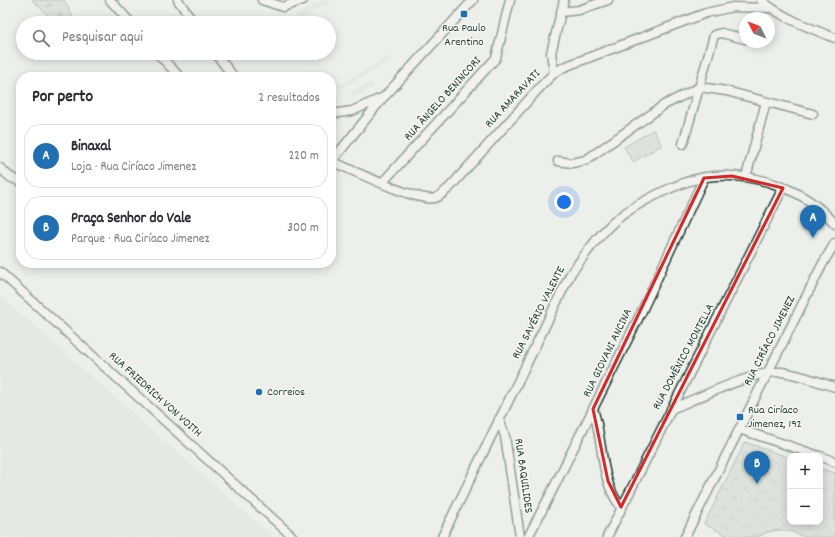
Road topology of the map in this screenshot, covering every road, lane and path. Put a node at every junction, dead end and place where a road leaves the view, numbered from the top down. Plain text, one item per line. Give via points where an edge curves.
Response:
1 (110, 0) edge
2 (178, 0) edge
3 (262, 0) edge
4 (303, 0) edge
5 (473, 0) edge
6 (510, 0) edge
7 (564, 0) edge
8 (608, 0) edge
9 (738, 0) edge
10 (761, 0) edge
11 (733, 7) junction
12 (770, 8) junction
13 (561, 12) junction
14 (125, 16) edge
15 (189, 16) edge
16 (739, 38) edge
17 (835, 38) edge
18 (164, 60) edge
19 (221, 60) edge
20 (175, 72) edge
21 (230, 72) edge
22 (554, 73) junction
23 (700, 87) junction
24 (384, 97) junction
25 (766, 102) junction
26 (336, 113) edge
27 (813, 114) dead end
28 (683, 144) dead end
29 (336, 155) edge
30 (558, 161) dead end
31 (336, 163) edge
32 (0, 168) edge
33 (746, 177) junction
34 (704, 178) junction
35 (16, 180) edge
36 (382, 183) junction
37 (782, 188) junction
38 (835, 224) edge
39 (835, 243) edge
40 (0, 272) edge
41 (769, 373) junction
42 (835, 387) edge
43 (593, 409) junction
44 (671, 409) junction
45 (500, 419) junction
46 (739, 429) junction
47 (810, 453) edge
48 (823, 458) edge
49 (835, 462) edge
50 (621, 507) junction
51 (293, 537) edge
52 (442, 537) edge
53 (520, 537) edge
54 (528, 537) edge
55 (607, 537) edge
56 (686, 537) edge

1 - 14 street
2 - 15 street
3 - 4 street via 284,7
5 - 24 street
6 - 36 street, RUA ÂNGELO BENINCORI via 496,58
7 - 13 street
8 - 13 street via 579,10
9 - 11 street
10 - 12 street
11 - 12 street, RUA AMARAVATI
11 - 22 street, RUA AMARAVATI via 691,18
12 - 17 street
13 - 22 street via 551,53
16 - 23 street via 715,33
18 - 20 street
19 - 21 street
22 - 36 street, RUA AMARAVATI via 440,196 427,199 416,197
23 - 25 street
23 - 28 street
23 - 30 street via 664,105 586,160 572,163
24 - 26 street via 352,111
24 - 29 street
25 - 27 street
25 - 33 street
31 - 36 street, RUA AMARAVATI
32 - 35 street
33 - 34 street, RUA SAVÉRIO VALENTE
33 - 37 street, RUA SAVÉRIO VALENTE
34 - 43 street, RUA GIOVANI ANCINA
34 - 45 street, RUA SAVÉRIO VALENTE via 678,186 644,202 615,220 596,240 571,273
37 - 38 street, RUA SAVÉRIO VALENTE via 816,205
37 - 44 street, RUA DOMÊNICO MONTELLA
39 - 41 street, RUA CIRÍACO JIMENEZ
40 - 51 street, RUA FRIEDRICH VON VOITH
41 - 42 street via 781,372
41 - 44 street via 749,378
41 - 46 street, RUA CIRÍACO JIMENEZ
43 - 50 street via 608,481 613,496
43 - 54 street, RUA GIOVANI ANCINA
44 - 50 street, RUA DOMÊNICO MONTELLA
45 - 52 street, RUA SAVÉRIO VALENTE
45 - 53 street, RUA BAQUILIDES via 505,436
46 - 47 street
46 - 56 street, RUA CIRÍACO JIMENEZ
48 - 49 street
50 - 55 street, RUA DOMÊNICO MONTELLA

